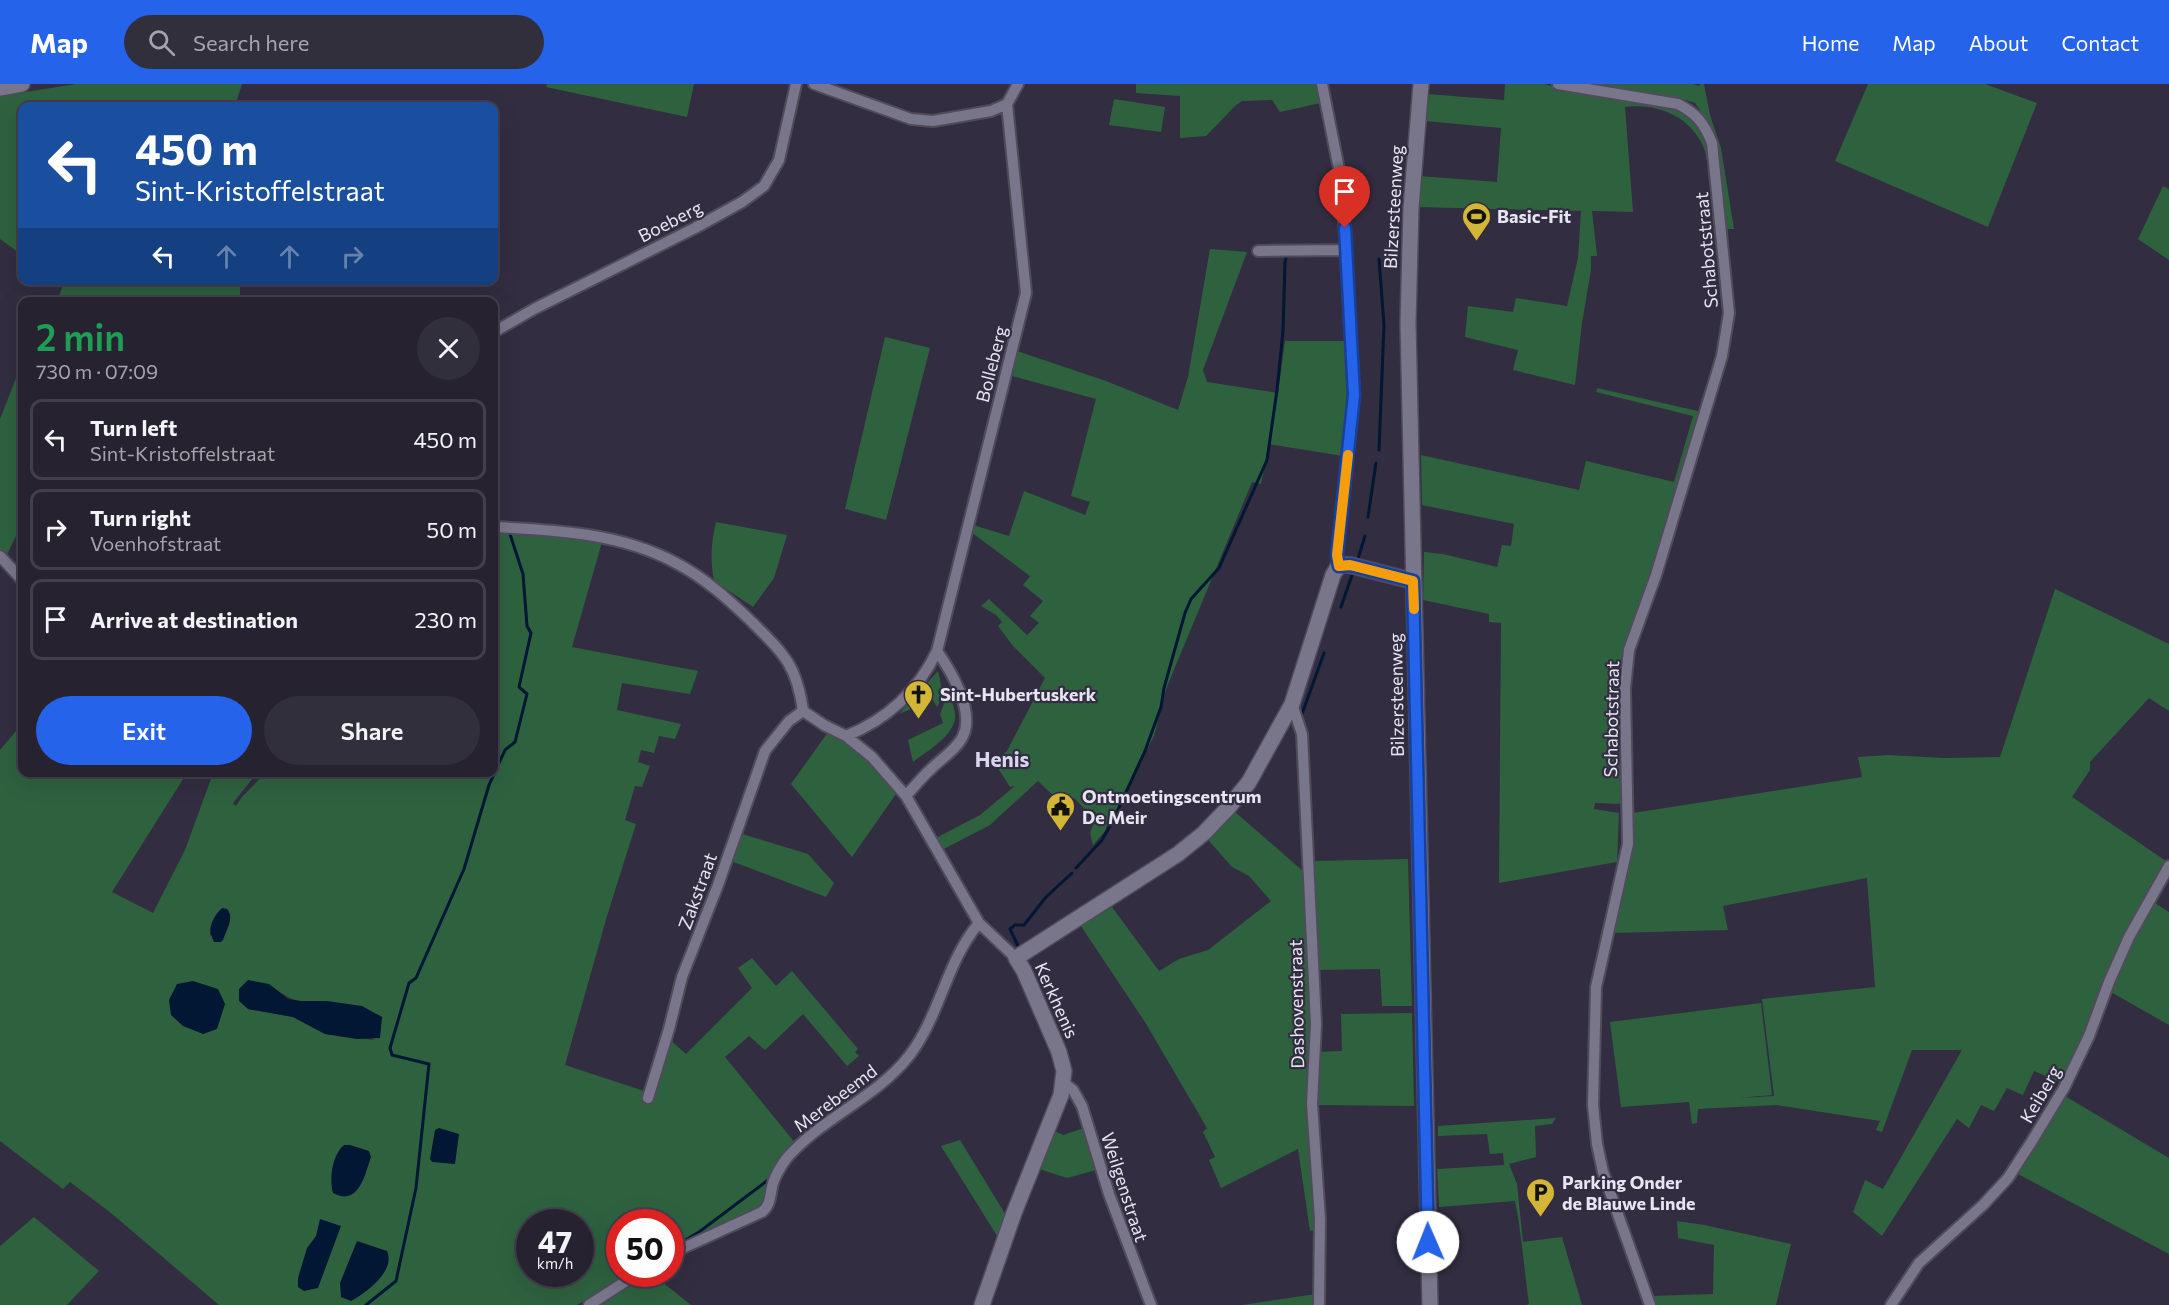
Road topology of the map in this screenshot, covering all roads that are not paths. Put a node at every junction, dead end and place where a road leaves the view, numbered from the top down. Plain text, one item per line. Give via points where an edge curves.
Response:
1 (22, 84) edge
2 (796, 84) edge
3 (814, 84) edge
4 (1018, 84) edge
5 (1322, 84) edge
6 (1421, 84) edge
7 (1558, 84) edge
8 (0, 88) edge
9 (1007, 104) junction
10 (1258, 250) dead end
11 (1347, 250) junction
12 (498, 330) edge
13 (498, 527) edge
14 (0, 556) edge
15 (1339, 566) junction
16 (18, 576) edge
17 (1413, 581) junction
18 (938, 651) junction
19 (1292, 704) junction
20 (803, 711) junction
21 (846, 736) junction
22 (906, 796) junction
23 (2169, 866) edge
24 (979, 923) junction
25 (1016, 958) junction
26 (1064, 1083) junction
27 (648, 1098) dead end
28 (684, 1248) edge
29 (617, 1287) edge
30 (589, 1305) edge
31 (982, 1305) edge
32 (1151, 1305) edge
33 (1319, 1305) edge
34 (1430, 1305) edge
35 (1650, 1305) edge
36 (1891, 1305) edge

1 - 8 main road
2 - 12 street, Boeberg via 779,160 764,186 705,222
3 - 9 street via 911,119 933,121 991,111
4 - 9 street
5 - 11 street via 1342,184
6 - 17 main road, Bilzersteenweg via 1411,208 1408,323
7 - 35 street, Schabotstraat via 1678,104 1704,124 1712,143 1729,313 1722,356 1656,575 1629,650 1625,688 1628,844 1596,987 1593,1105 1597,1144 1603,1172
9 - 18 street, Bolleberg via 1026,293
10 - 11 street
11 - 15 street via 1354,395
13 - 20 street via 605,538 676,562 727,599 789,661
14 - 16 street
15 - 17 main road via 1350,565
15 - 19 main road
17 - 34 main road, Bilzersteenweg
18 - 21 street, Bolleberg via 898,706
18 - 22 street via 962,697 966,728 959,743
19 - 25 main road via 1249,782 1204,833 1147,876
19 - 33 street, Dashovenstraat via 1302,734 1313,957 1316,1024 1312,1104 1320,1219
20 - 21 street, Kerkhenis
20 - 27 street, Zakstraat via 789,721 765,751 682,977
21 - 22 street, Kerkhenis via 872,757
22 - 24 street, Kerkhenis
23 - 36 street, Keiberg via 2129,938 2064,1088 2032,1141 2008,1178 1983,1205 1919,1263
24 - 25 street, Kerkhenis
24 - 28 street, Merebeemd via 952,965 922,1037 897,1070 804,1140 777,1174 768,1207
25 - 26 main road, Kerkhenis via 1059,1052
26 - 31 main road, Kerkhenis
26 - 32 street, Weilgenstraat via 1082,1106 1109,1194
29 - 30 street

